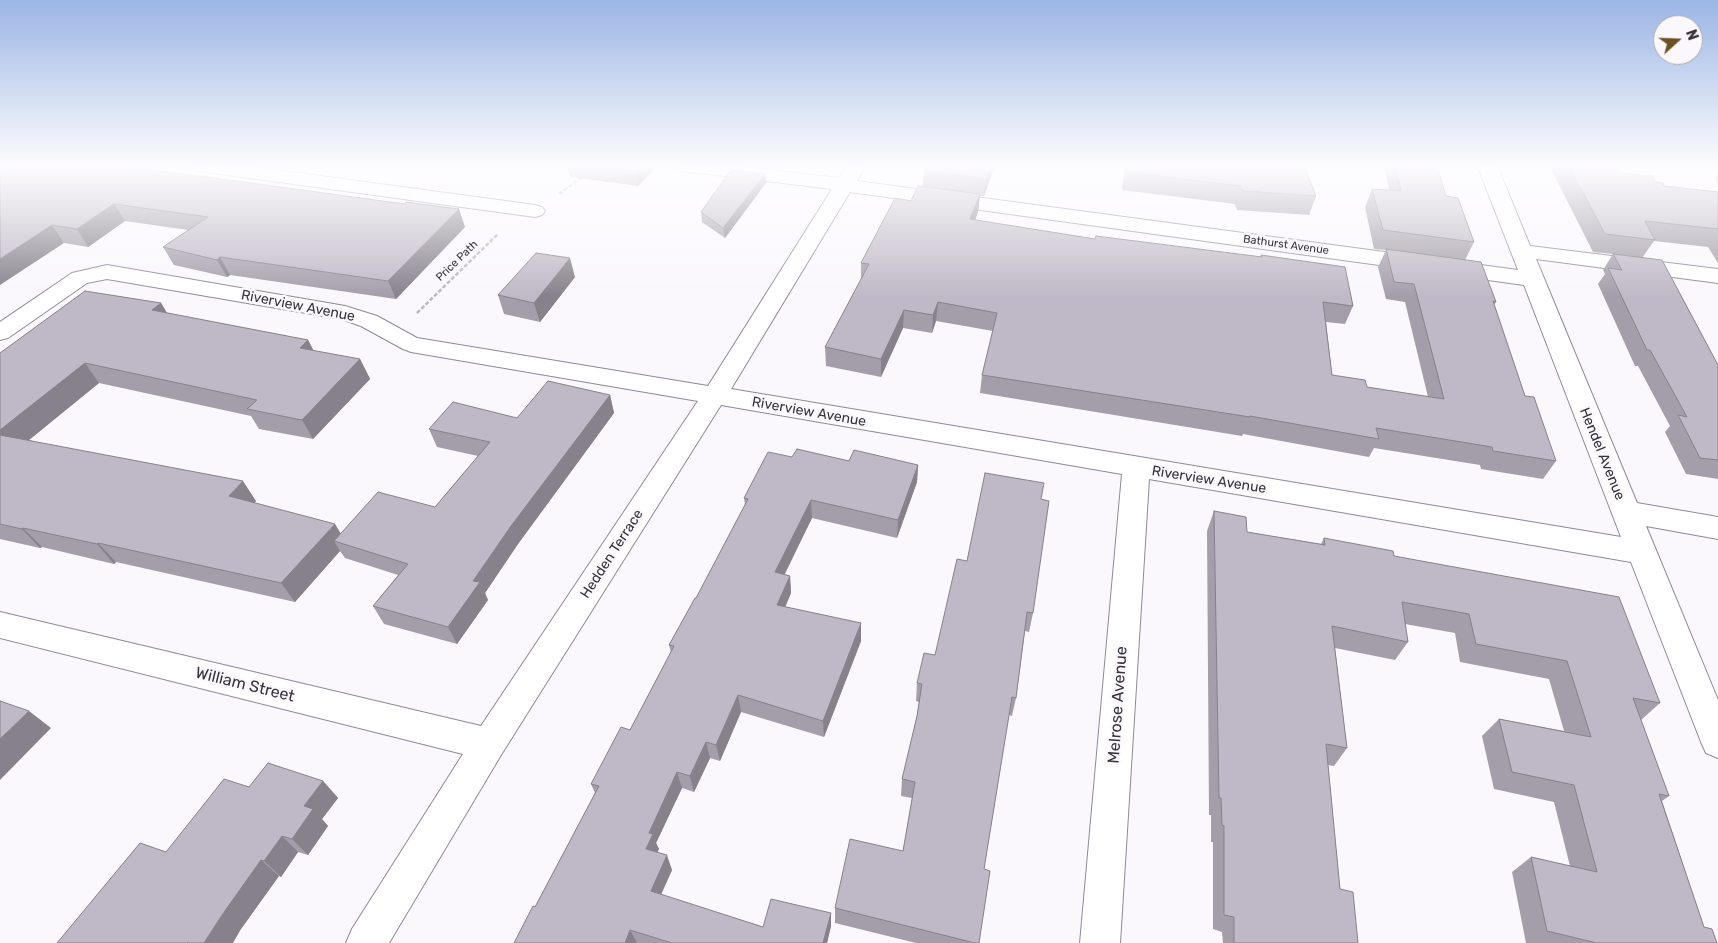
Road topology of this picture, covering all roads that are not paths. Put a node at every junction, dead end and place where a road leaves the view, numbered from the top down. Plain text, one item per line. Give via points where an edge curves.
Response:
1 (520, 209) edge
2 (830, 209) edge
3 (1074, 209) edge
4 (1505, 209) edge
5 (535, 211) road end
6 (1522, 251) junction
7 (1718, 276) edge
8 (1532, 279) junction
9 (0, 334) edge
10 (714, 396) junction
11 (1136, 468) junction
12 (1626, 512) junction
13 (1718, 528) edge
14 (1641, 552) junction
15 (0, 625) edge
16 (1718, 742) edge
17 (489, 744) junction
18 (366, 943) edge
19 (1100, 943) edge

1 - 5 street
2 - 10 street, Hedden Terrace
3 - 8 street, Bathurst Avenue
4 - 6 street, Hendel Avenue
6 - 7 street
6 - 8 street, Hendel Avenue
8 - 12 street, Hendel Avenue
9 - 10 street, Riverview Avenue via 80,278 107,272 345,313 369,321 411,344
10 - 11 street, Riverview Avenue
10 - 17 street, Hedden Terrace
11 - 14 street, Riverview Avenue
11 - 19 street, Melrose Avenue
12 - 13 street
12 - 14 street, Hendel Avenue
14 - 16 street, Hendel Avenue
15 - 17 street, William Street
17 - 18 street, Hedden Terrace

